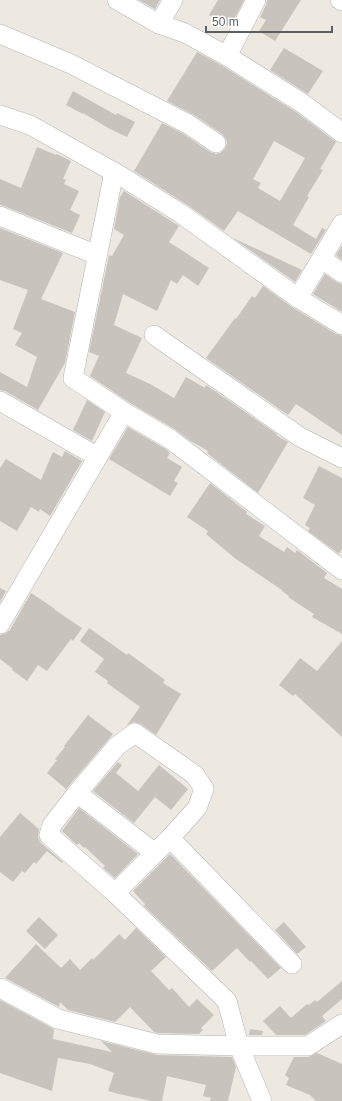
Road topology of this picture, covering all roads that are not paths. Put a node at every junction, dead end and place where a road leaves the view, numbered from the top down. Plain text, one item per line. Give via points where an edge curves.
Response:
1 (117, 0) edge
2 (173, 0) edge
3 (256, 0) edge
4 (159, 24) junction
5 (0, 34) edge
6 (227, 56) junction
7 (0, 115) edge
8 (342, 133) edge
9 (216, 143) dead end
10 (114, 172) junction
11 (0, 216) edge
12 (342, 224) edge
13 (97, 255) junction
14 (322, 259) junction
15 (342, 273) edge
16 (298, 298) junction
17 (342, 325) edge
18 (154, 335) dead end
19 (0, 401) edge
20 (124, 412) junction
21 (98, 457) junction
22 (342, 458) edge
23 (342, 570) edge
24 (0, 624) edge
25 (77, 793) junction
26 (170, 838) junction
27 (155, 853) junction
28 (115, 893) junction
29 (292, 964) dead end
30 (0, 988) edge
31 (342, 1024) edge
32 (239, 1046) junction
33 (262, 1101) edge

1 - 4 street
2 - 4 street
3 - 6 street
4 - 6 street via 185,33
5 - 9 street via 71,64 188,124
6 - 8 street via 302,103
7 - 10 street via 30,125
10 - 13 street
10 - 16 street via 180,213
11 - 13 street
12 - 14 street
13 - 20 street via 73,378
14 - 15 street
14 - 16 street
16 - 17 street
18 - 22 street via 300,437
19 - 21 street
20 - 21 street
20 - 23 street via 170,439
21 - 24 street
25 - 26 street via 117,746 135,733 195,775 204,789 198,808
25 - 27 street
25 - 28 street via 52,825 48,835
26 - 27 street
26 - 29 street
27 - 28 street
28 - 32 street via 227,1001
30 - 32 street via 58,1019 157,1044
31 - 32 street via 308,1046
32 - 33 street

